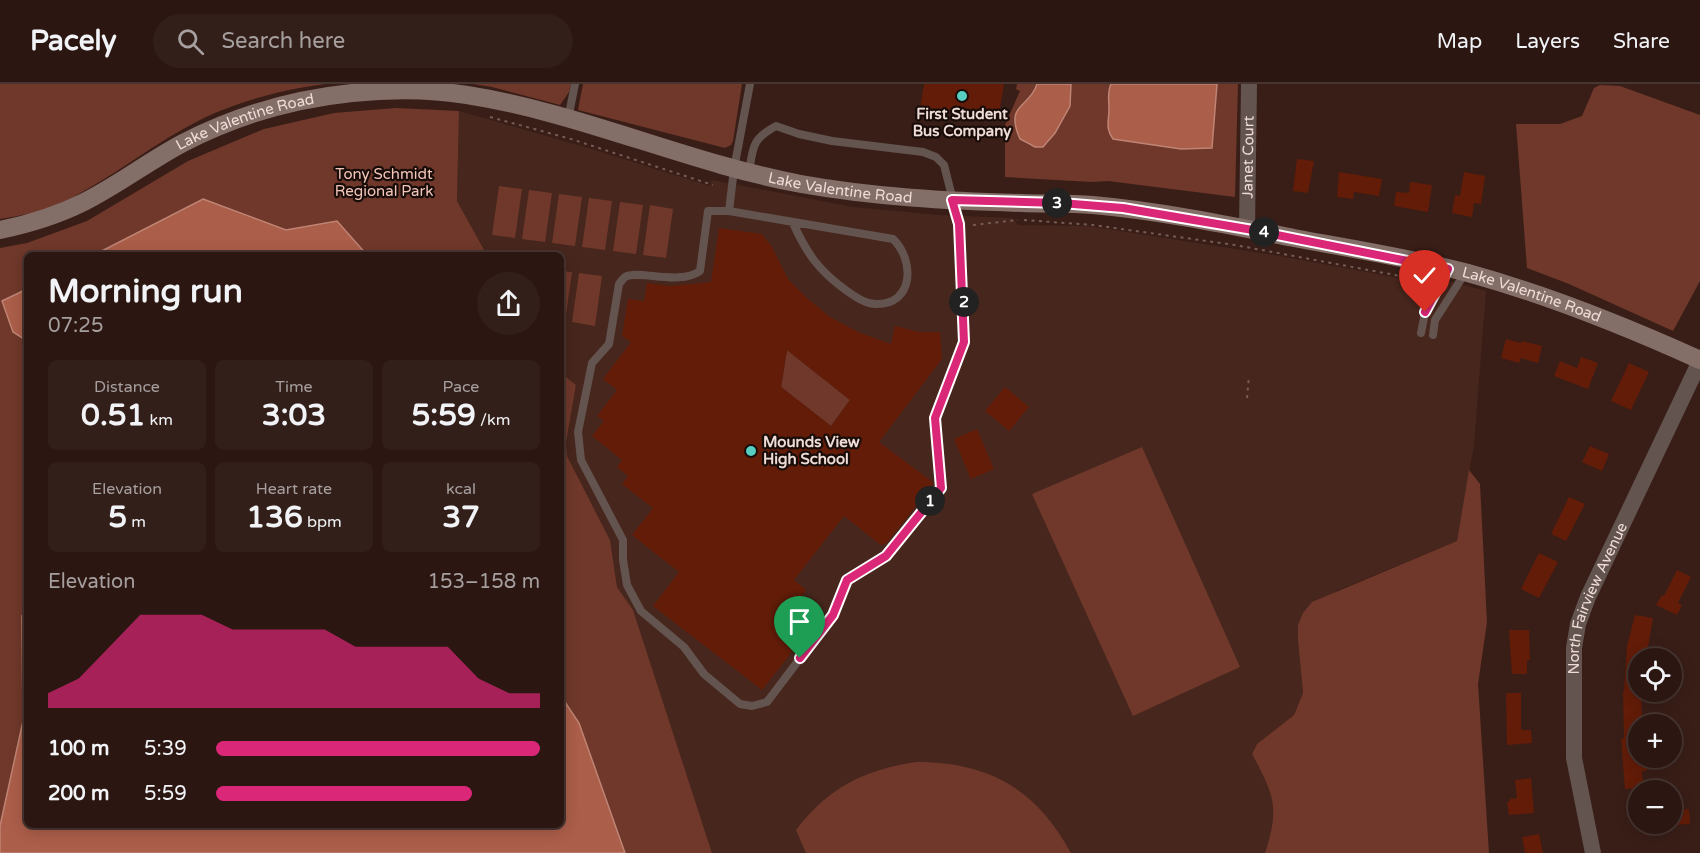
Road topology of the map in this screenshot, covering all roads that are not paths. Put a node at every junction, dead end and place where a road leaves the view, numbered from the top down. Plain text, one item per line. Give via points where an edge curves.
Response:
1 (575, 84) edge
2 (750, 84) edge
3 (1249, 84) edge
4 (568, 119) junction
5 (741, 171) junction
6 (952, 200) junction
7 (729, 211) junction
8 (793, 223) junction
9 (1247, 229) junction
10 (0, 230) edge
11 (1452, 274) junction
12 (1421, 333) dead end
13 (1433, 335) dead end
14 (1700, 361) edge
15 (1593, 853) edge

1 - 4 lane
2 - 5 lane
3 - 9 street, Janet Court
4 - 5 street, Lake Valentine Road
4 - 10 street, Lake Valentine Road via 489,99 436,92 355,93 307,100 225,123 170,150 85,202
5 - 6 street, Lake Valentine Road via 845,192
5 - 6 lane via 761,134 776,126 866,147 930,154 944,165
5 - 7 lane
6 - 7 lane via 959,224 964,342 935,418 941,488 886,556 847,580 833,615 767,702 753,706 740,705 704,674 684,647 641,611 627,585 623,540 581,460 578,432 592,363 609,344 619,284 633,274 661,278 700,271 708,211
6 - 9 street, Lake Valentine Road via 1094,205
7 - 8 lane
8 - 8 lane via 814,262 859,299 882,304 905,288 909,268 901,246 893,239
9 - 11 street, Lake Valentine Road
11 - 12 lane via 1425,312
11 - 13 lane
11 - 14 street, Lake Valentine Road via 1547,298
14 - 15 street, North Fairview Avenue via 1578,624 1574,648 1574,758

